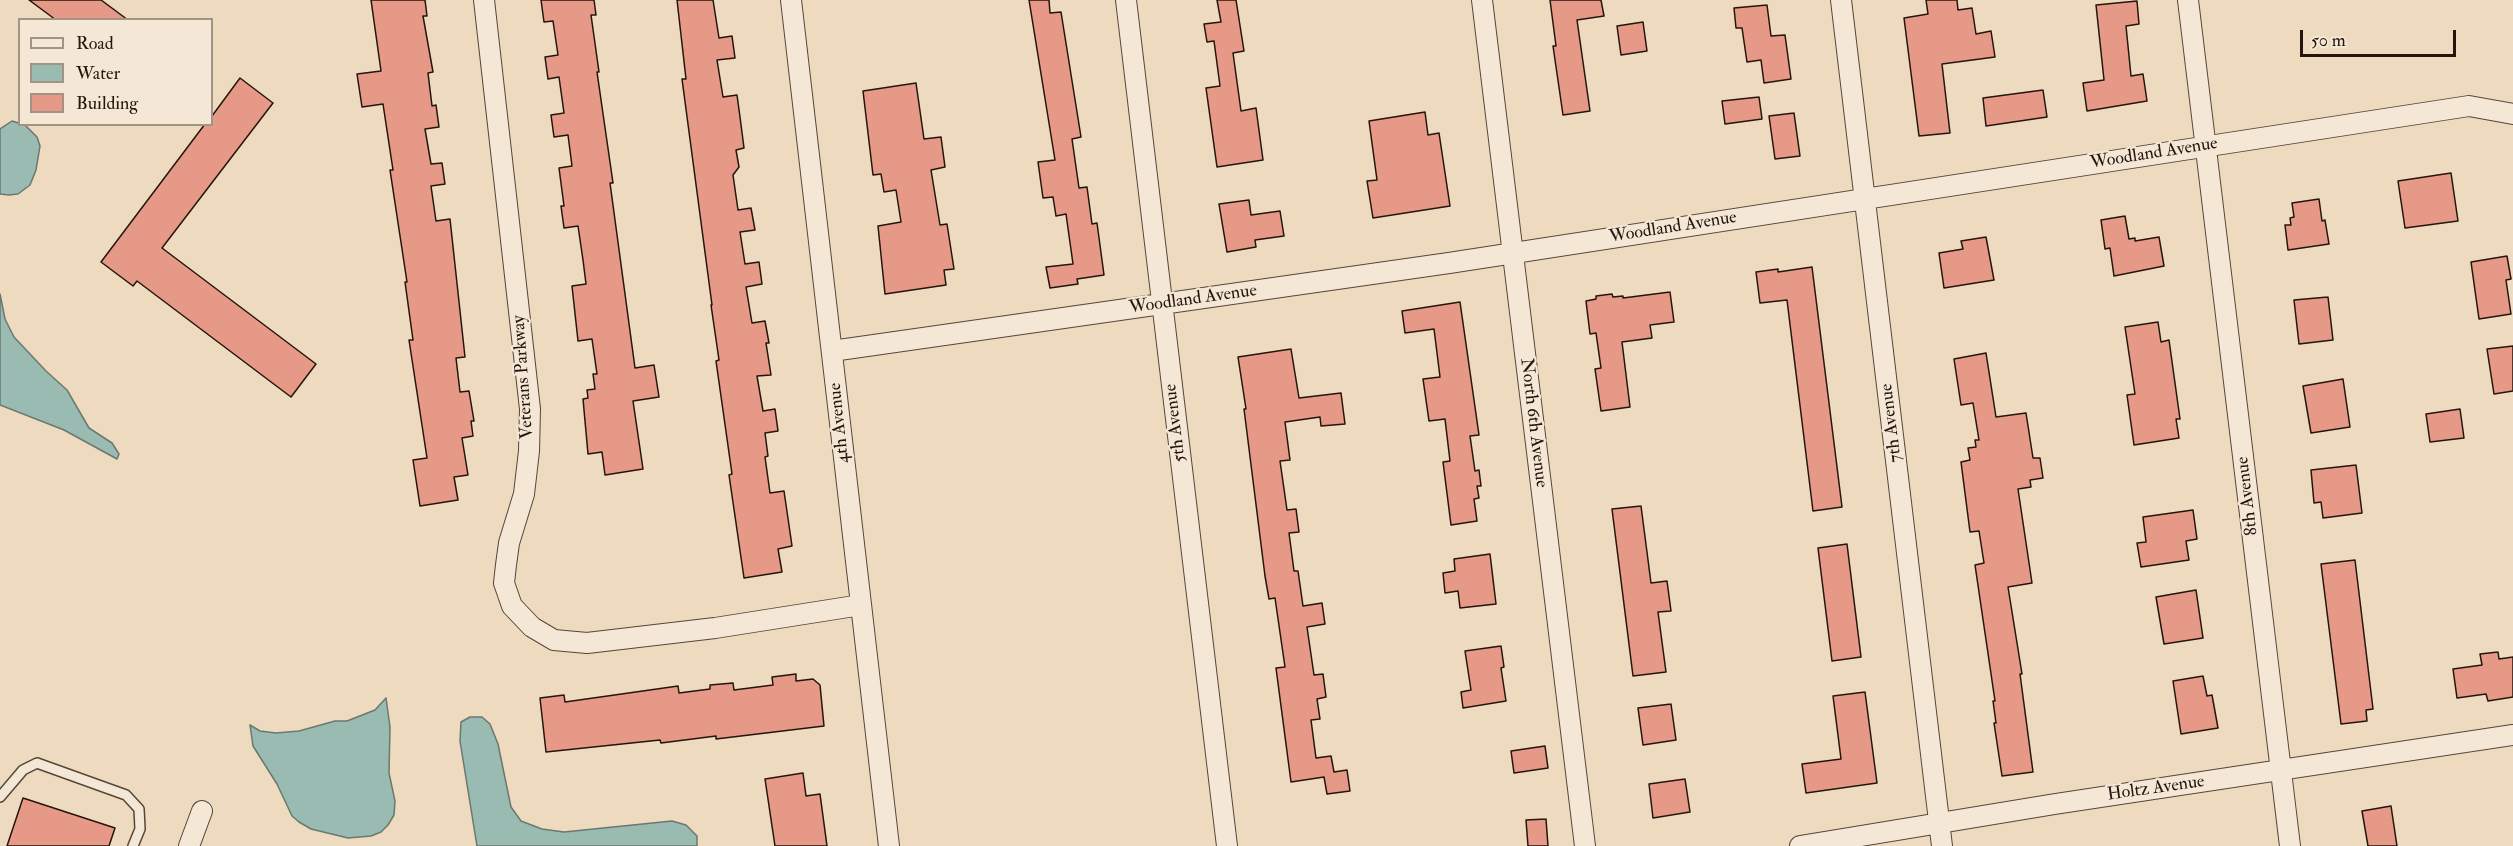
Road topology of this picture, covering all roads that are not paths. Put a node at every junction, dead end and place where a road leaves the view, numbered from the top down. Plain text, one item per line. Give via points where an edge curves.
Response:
1 (484, 0) edge
2 (790, 0) edge
3 (1126, 0) edge
4 (1482, 0) edge
5 (1841, 0) edge
6 (2188, 0) edge
7 (2513, 114) edge
8 (2206, 146) junction
9 (1865, 198) junction
10 (1513, 253) junction
11 (1164, 304) junction
12 (832, 351) junction
13 (861, 605) junction
14 (2513, 735) edge
15 (2280, 770) junction
16 (0, 797) edge
17 (202, 811) dead end
18 (1939, 824) junction
19 (133, 846) edge
20 (189, 846) edge
21 (889, 846) edge
22 (1227, 846) edge
23 (1585, 846) edge
24 (1800, 846) edge
25 (1941, 846) edge
26 (2290, 846) edge

1 - 13 street, Veterans Parkway via 530,409 524,494 509,543 504,583 512,606 532,627 554,640 587,643
2 - 12 street, 4th Avenue
3 - 11 street, 5th Avenue
4 - 10 street, North 6th Avenue
5 - 9 street, 7th Avenue
6 - 8 street, 8th Avenue
7 - 8 street, Woodland Avenue via 2469,106
8 - 9 street, Woodland Avenue
8 - 15 street, 8th Avenue
9 - 10 street, Woodland Avenue
9 - 18 street, 7th Avenue
10 - 11 street, Woodland Avenue
10 - 23 street, North 6th Avenue
11 - 12 street, Woodland Avenue
11 - 22 street, 5th Avenue
12 - 13 street, 4th Avenue
13 - 21 street, 4th Avenue
14 - 15 street, Holtz Avenue
15 - 18 street, Holtz Avenue
15 - 26 street, 8th Avenue
16 - 19 lane via 23,770 37,763 126,795 139,808 140,829
17 - 20 street
18 - 24 street, Holtz Avenue
18 - 25 street, 7th Avenue

